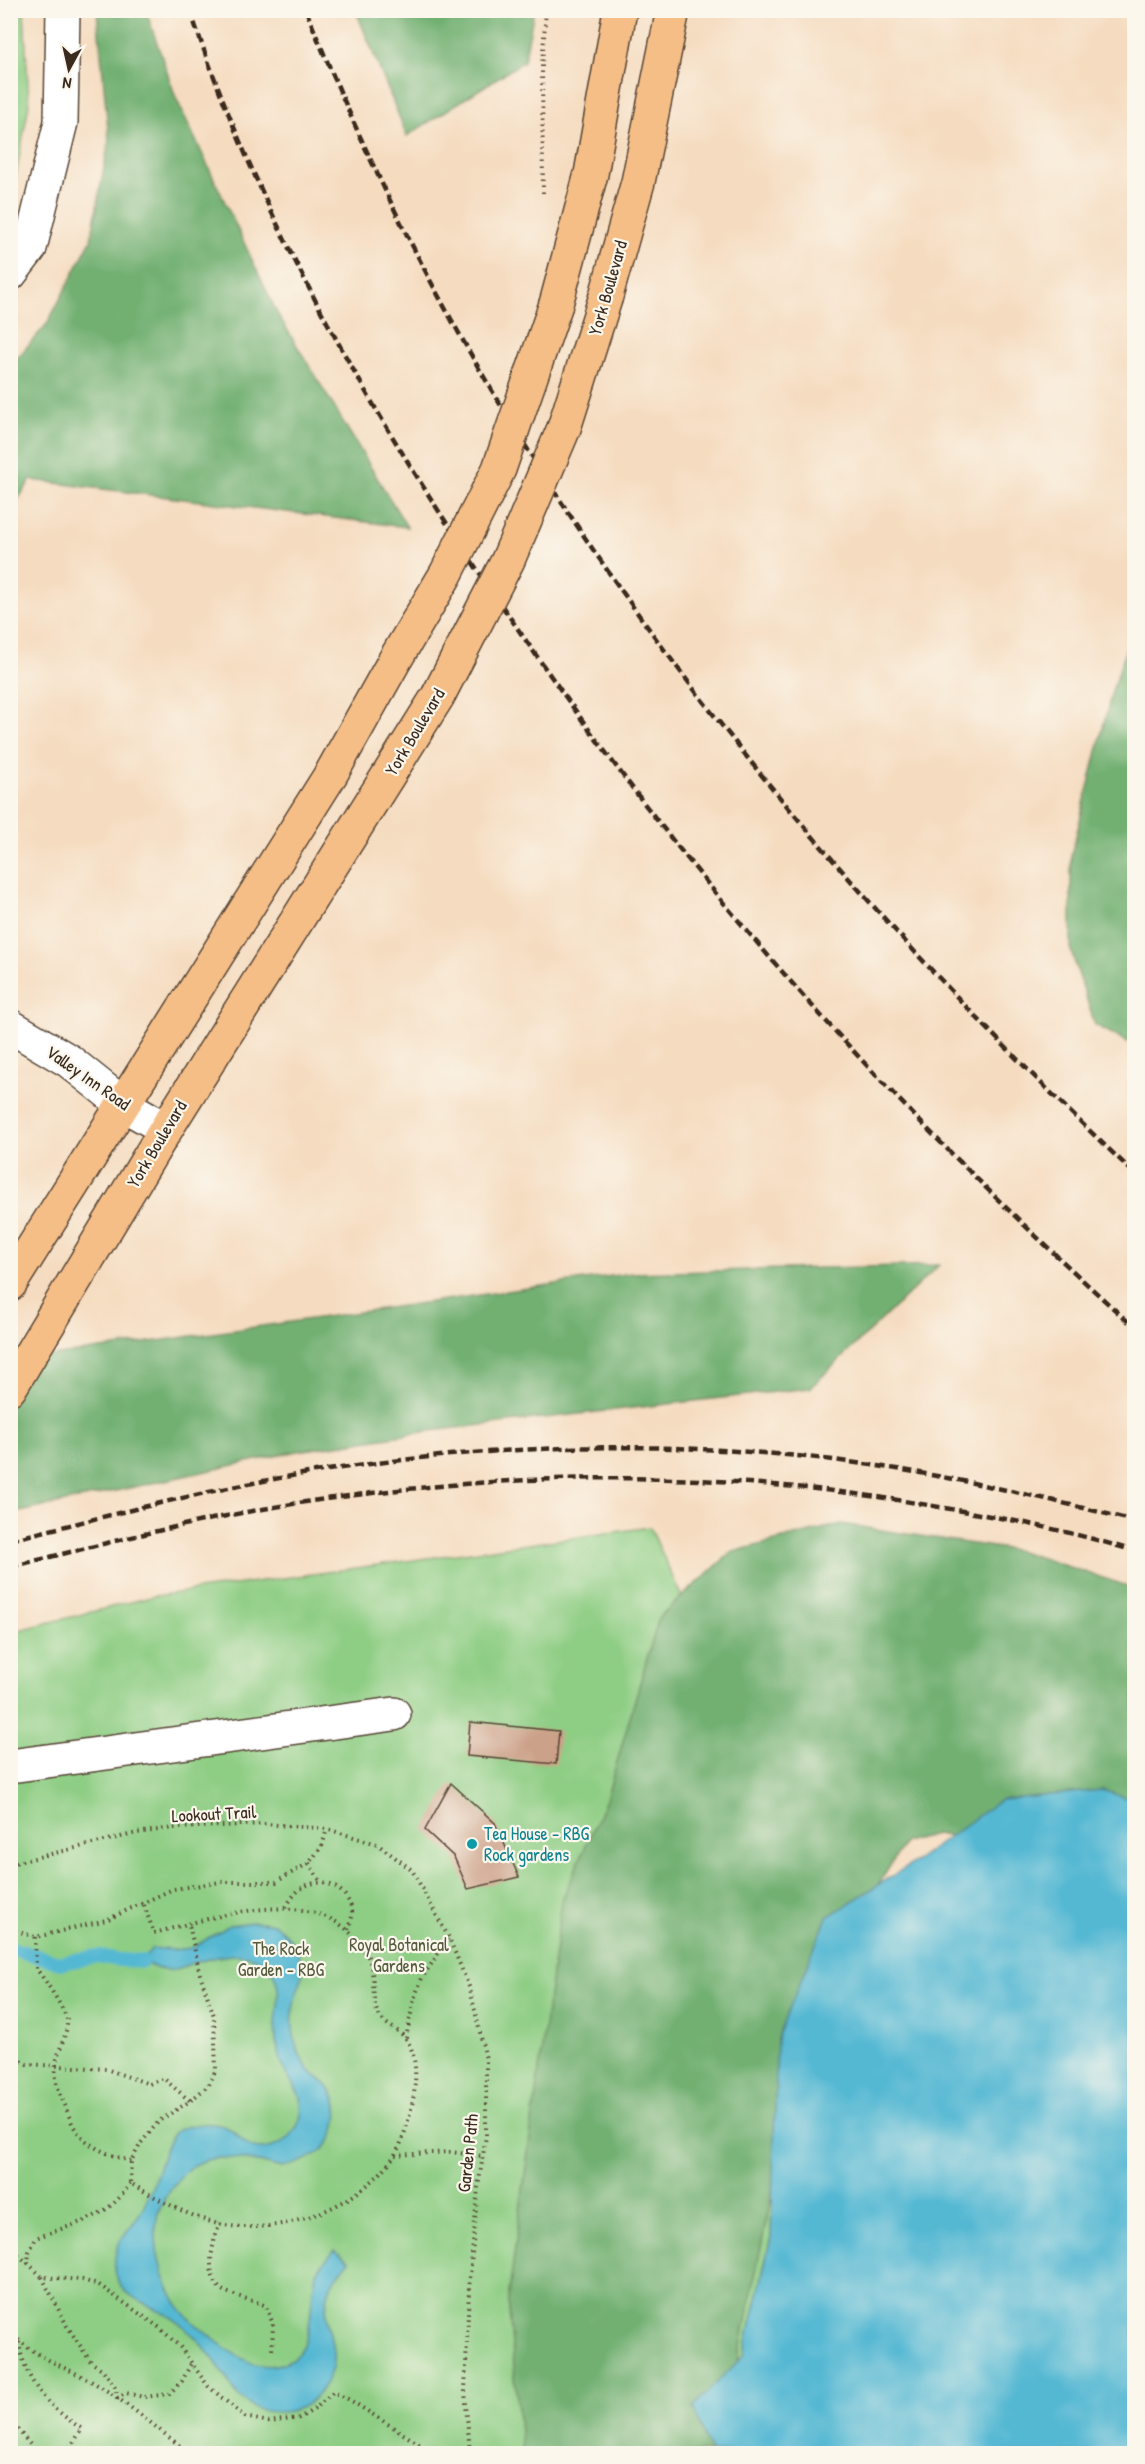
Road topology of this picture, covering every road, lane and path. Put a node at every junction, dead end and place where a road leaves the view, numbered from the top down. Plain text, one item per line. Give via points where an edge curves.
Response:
1 (63, 10) edge
2 (546, 10) edge
3 (620, 10) edge
4 (673, 10) edge
5 (543, 200) dead end
6 (10, 274) edge
7 (24, 1035) edge
8 (124, 1105) junction
9 (166, 1129) junction
10 (10, 1284) edge
11 (10, 1388) edge
12 (394, 1714) dead end
13 (10, 1767) edge
14 (327, 1828) junction
15 (309, 1863) junction
16 (10, 1864) edge
17 (412, 1870) joint
18 (321, 1881) junction
19 (144, 1905) junction
20 (286, 1908) junction
21 (189, 1924) junction
22 (10, 1929) edge
23 (349, 1930) junction
24 (35, 1937) junction
25 (449, 1938) junction
26 (406, 2038) junction
27 (10, 2056) edge
28 (56, 2065) junction
29 (190, 2101) junction
30 (395, 2155) junction
31 (483, 2156) junction
32 (131, 2161) junction
33 (130, 2183) junction
34 (220, 2223) junction
35 (10, 2246) edge
36 (28, 2263) junction
37 (42, 2277) junction
38 (10, 2331) edge
39 (19, 2342) junction
40 (272, 2353) dead end
41 (192, 2362) junction
42 (117, 2399) junction
43 (10, 2420) edge
44 (427, 2449) junction
45 (469, 2453) edge
46 (38, 2454) edge
47 (66, 2454) edge
48 (191, 2454) edge
49 (395, 2454) edge

1 - 6 street via 61,122 30,248
2 - 5 path via 542,65
3 - 8 main road, bridge via 591,174 556,304 499,469 446,574 331,774
4 - 9 main road, York Boulevard, bridge via 638,182 606,296 564,428 508,560 438,696
7 - 8 street, Valley Inn Road via 69,1061
8 - 9 street, Valley Inn Road
8 - 10 main road
9 - 11 main road, York Boulevard
12 - 13 street
14 - 15 path via 322,1846
14 - 16 path, Lookout Trail via 266,1824 173,1828
14 - 17 path, Lookout Trail via 377,1844
15 - 18 path
15 - 19 path via 276,1882 221,1882 183,1888
17 - 25 path, Garden Path
18 - 20 path via 296,1892
18 - 23 path via 344,1891 352,1912
19 - 21 path via 154,1933
19 - 24 path via 106,1920
20 - 21 path via 259,1908
20 - 23 path via 326,1916
21 - 29 path via 214,2016 216,2069 209,2085
22 - 24 path
23 - 26 path via 369,1959 377,2014
24 - 28 path via 36,1969 47,1981 67,2019
25 - 26 path via 422,1978
25 - 31 path, Garden Path via 470,1989 486,2059
26 - 30 path via 416,2066 414,2096
27 - 28 path via 27,2064
28 - 29 path via 106,2069 149,2084 163,2078
28 - 32 path via 56,2086 76,2130 111,2157
29 - 32 path via 159,2121
30 - 31 path via 450,2152
30 - 34 path via 377,2176 348,2199 315,2217 275,2225
31 - 45 path, Garden Path via 469,2288 465,2391
32 - 33 path
33 - 34 path via 208,2221
33 - 36 path via 123,2196 103,2212 78,2225 36,2238
34 - 40 path via 212,2244 216,2284 224,2291 266,2306 273,2324
35 - 36 path
36 - 37 path
37 - 41 path via 99,2285 160,2328
37 - 42 path via 67,2326 116,2388
38 - 39 path
39 - 42 path
39 - 47 path via 22,2362 36,2388 58,2412 82,2429
41 - 42 path via 169,2394 144,2397 126,2393
41 - 44 path via 208,2386 245,2417 269,2422 299,2418 333,2392
42 - 48 path
43 - 46 path
44 - 45 path
44 - 49 path

